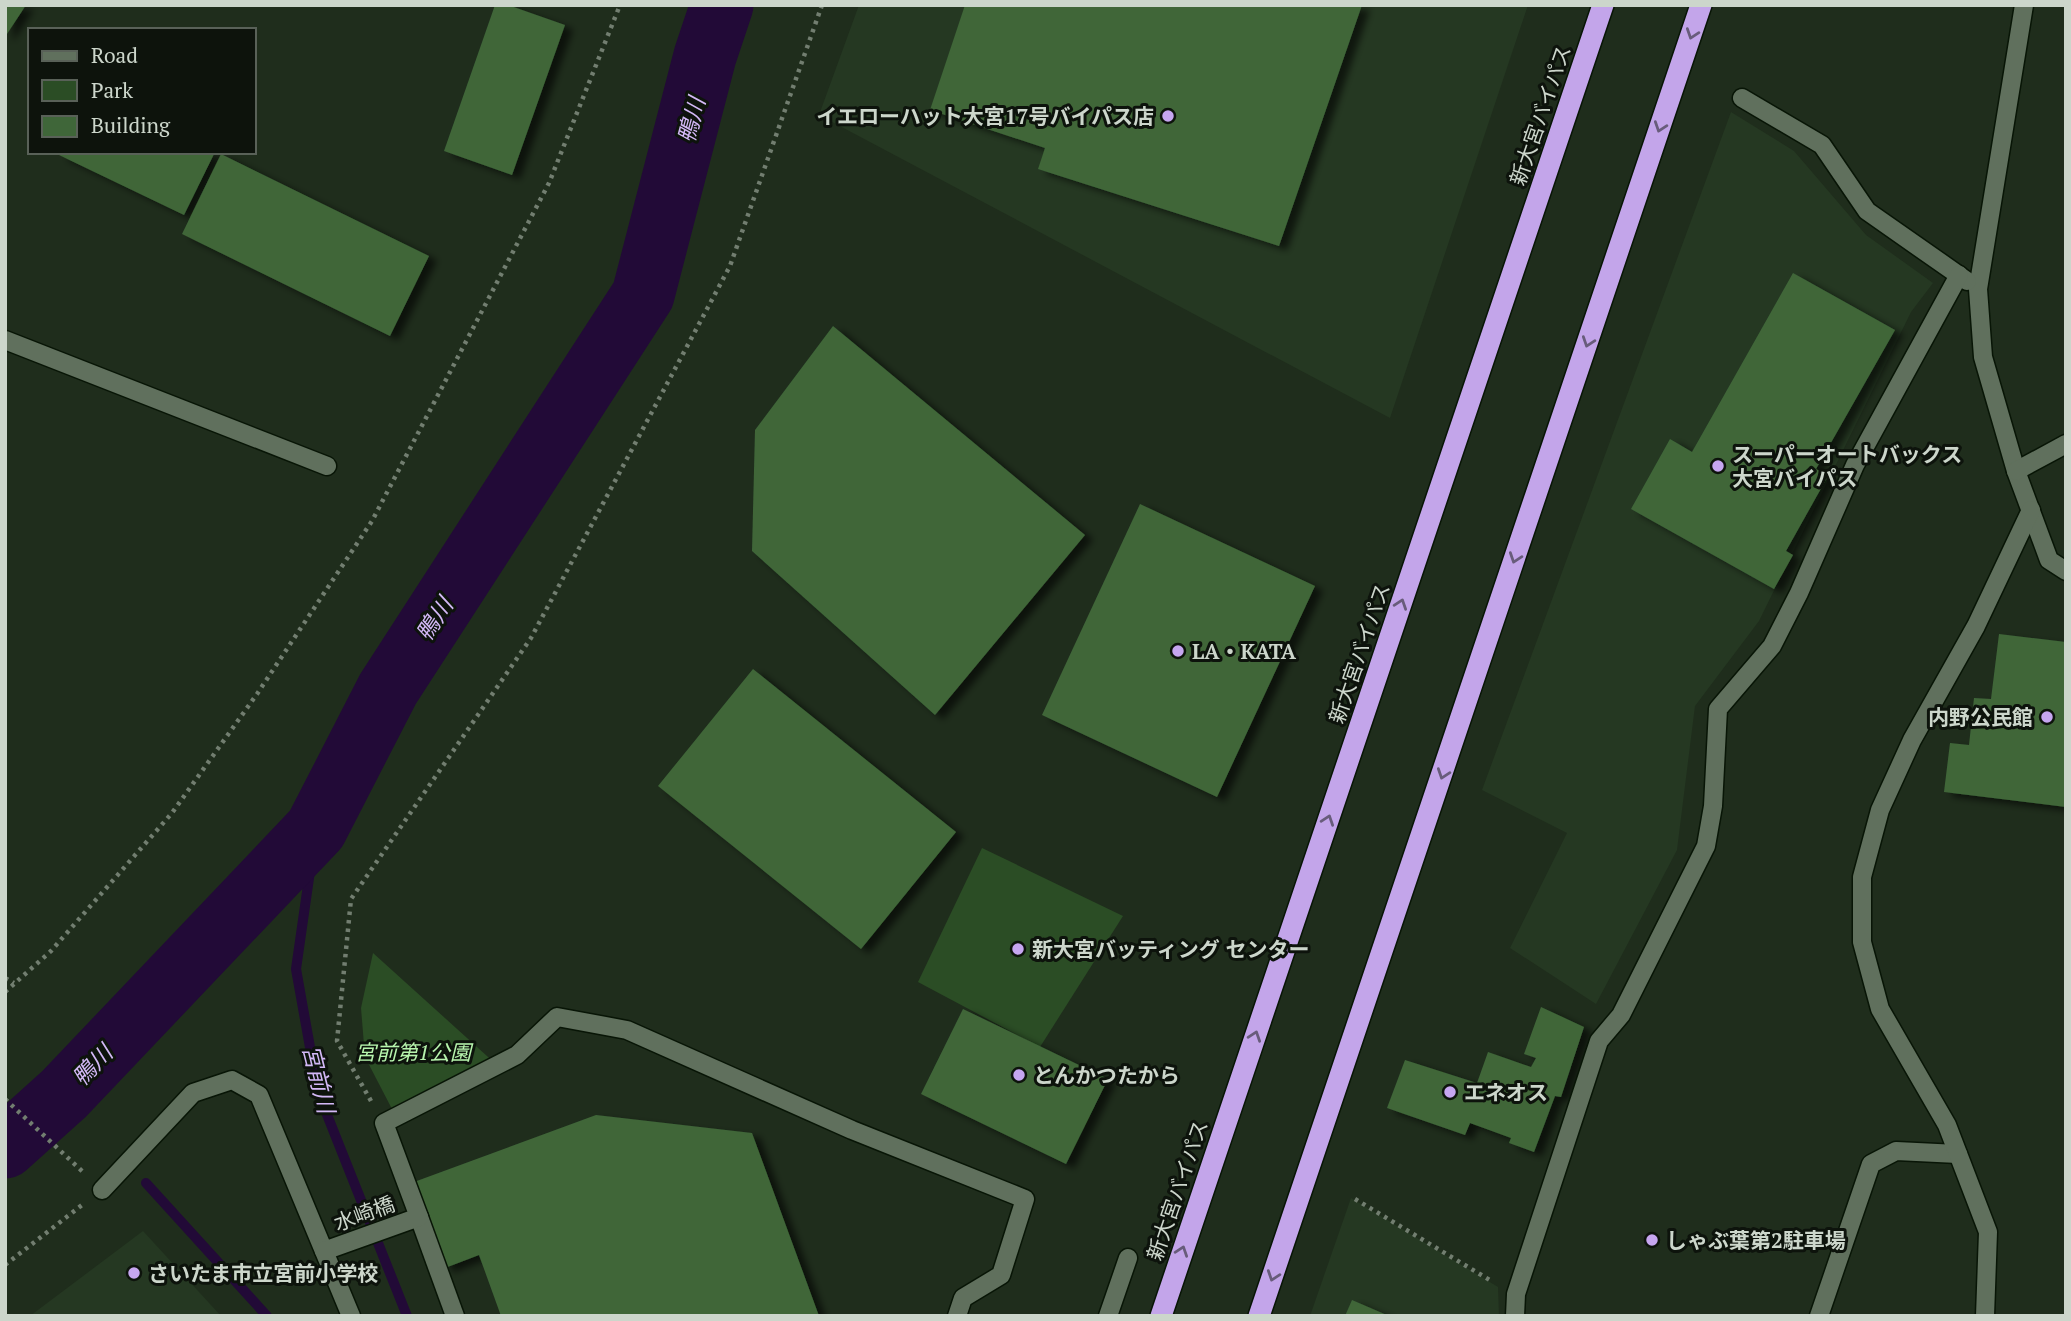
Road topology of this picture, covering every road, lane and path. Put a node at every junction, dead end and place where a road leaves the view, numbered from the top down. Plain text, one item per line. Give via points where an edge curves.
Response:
1 (620, 5) edge
2 (822, 5) edge
3 (1603, 5) edge
4 (1701, 5) edge
5 (2024, 5) edge
6 (1742, 98) dead end
7 (1959, 275) junction
8 (1978, 289) junction
9 (5, 340) edge
10 (2066, 444) edge
11 (327, 466) dead end
12 (2016, 471) junction
13 (2031, 510) junction
14 (2066, 571) edge
15 (5, 978) edge
16 (14, 983) junction
17 (5, 992) edge
18 (5, 1099) edge
19 (384, 1123) junction
20 (1958, 1154) junction
21 (102, 1190) junction
22 (1355, 1199) dead end
23 (419, 1217) junction
24 (324, 1251) junction
25 (1128, 1258) dead end
26 (5, 1265) edge
27 (1516, 1294) junction
28 (351, 1316) edge
29 (455, 1316) edge
30 (957, 1316) edge
31 (1108, 1316) edge
32 (1161, 1316) edge
33 (1259, 1316) edge
34 (1516, 1316) edge
35 (1819, 1316) edge
36 (1985, 1316) edge

1 - 16 path via 549,183 372,521 172,813 51,951
2 - 19 path via 723,278 531,638 351,899 337,1041
32 -> 3 highway, 新大宮バイパス
4 -> 33 highway
5 - 8 street
6 - 7 street via 1822,145 1867,211
7 - 8 street
7 - 27 street via 1855,465 1772,646 1718,709 1706,846 1621,1015 1599,1041
8 - 12 street via 1983,357
9 - 11 street
10 - 12 street
12 - 13 street
13 - 14 street via 2049,559
13 - 20 street via 1976,626 1912,740 1880,810 1862,877 1862,943 1880,1009 1947,1125
15 - 16 path
16 - 17 path
18 - 21 path
19 - 23 street
19 - 30 street via 517,1055 557,1017 627,1030 852,1130 1025,1199 1001,1275 963,1298
20 - 35 street via 1896,1151 1871,1164
20 - 36 street via 1989,1232
21 - 24 street via 193,1093 232,1080 259,1096
21 - 26 path
22 - 27 path
23 - 24 street, 水崎橋
23 - 29 street
24 - 28 street
25 - 31 street
27 - 34 street

